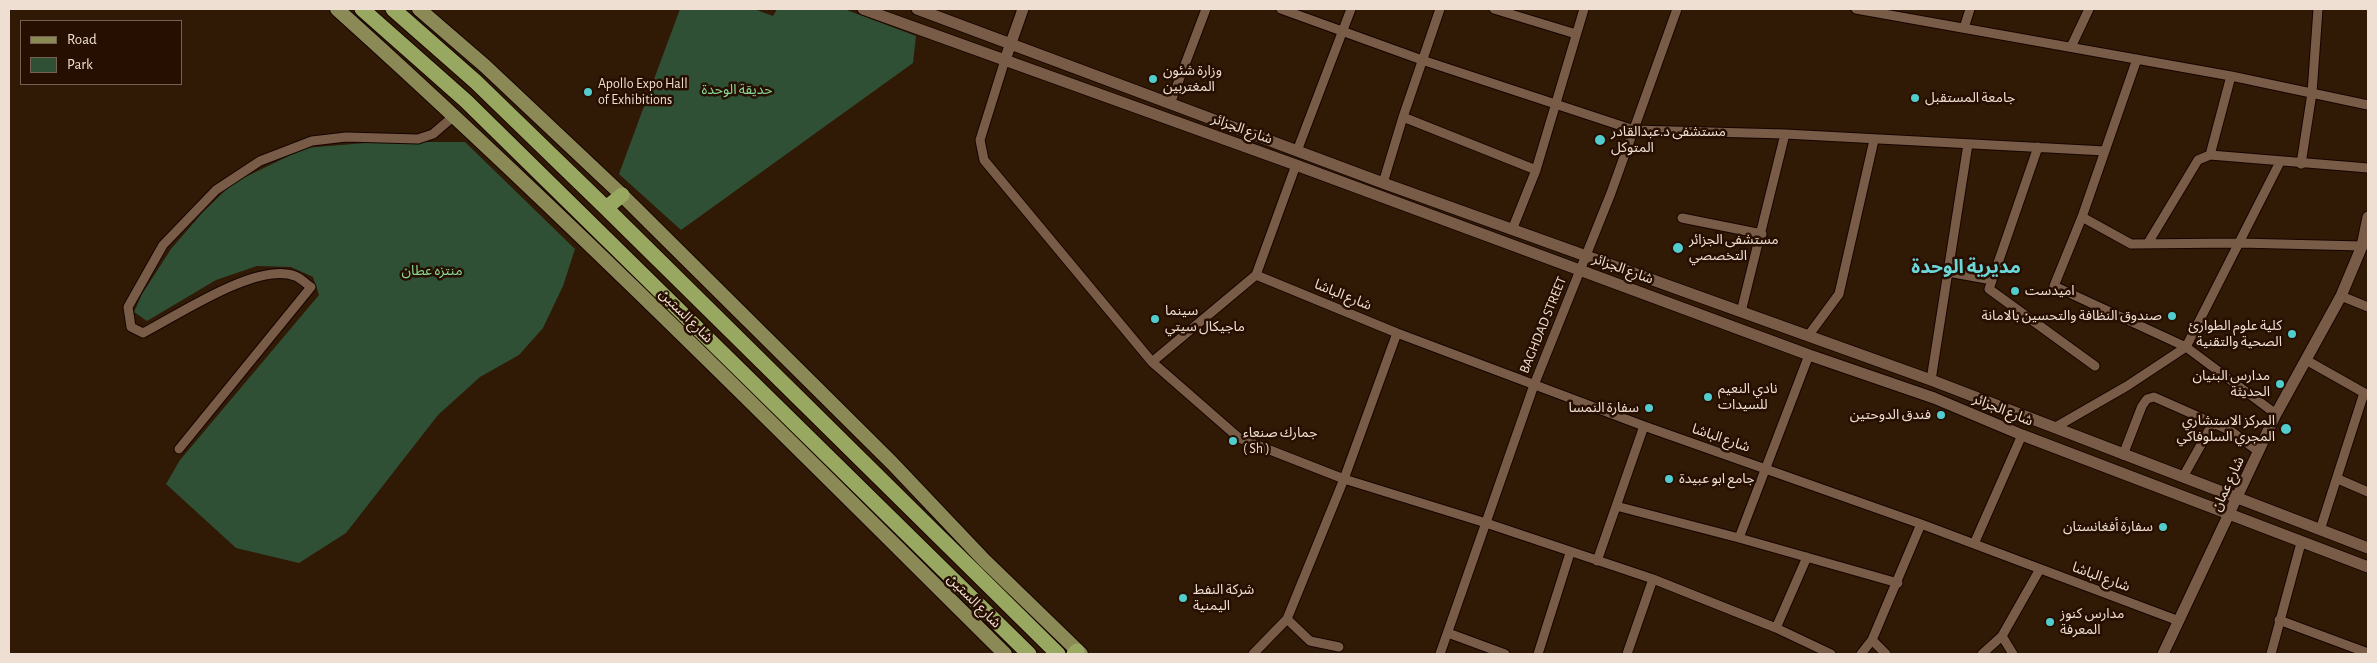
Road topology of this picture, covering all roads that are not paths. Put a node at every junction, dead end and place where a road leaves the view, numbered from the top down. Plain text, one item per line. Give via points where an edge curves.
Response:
1 (337, 9) edge
2 (362, 9) edge
3 (393, 9) edge
4 (419, 9) edge
5 (863, 9) edge
6 (917, 9) edge
7 (1023, 9) edge
8 (1206, 9) edge
9 (1281, 9) edge
10 (1351, 9) edge
11 (1440, 9) edge
12 (1494, 9) edge
13 (1584, 9) edge
14 (1677, 9) edge
15 (1856, 9) edge
16 (1970, 9) edge
17 (2089, 9) edge
18 (2318, 9) edge
19 (1964, 28) junction
20 (1344, 32) junction
21 (1576, 34) junction
22 (1011, 42) junction
23 (2071, 47) junction
24 (1005, 60) junction
25 (1422, 60) junction
26 (2137, 60) junction
27 (2231, 76) junction
28 (2312, 93) junction
29 (1556, 103) junction
30 (1170, 104) junction
31 (2368, 105) edge
32 (455, 115) junction
33 (1403, 117) junction
34 (1634, 130) junction
35 (1785, 134) junction
36 (1874, 140) junction
37 (1968, 144) junction
38 (2038, 147) junction
39 (1297, 151) junction
40 (2105, 151) junction
41 (2210, 155) junction
42 (2280, 162) junction
43 (1296, 164) junction
44 (2301, 164) junction
45 (2368, 168) edge
46 (1536, 170) junction
47 (1383, 183) junction
48 (622, 195) junction
49 (606, 208) junction
50 (2082, 217) junction
51 (2368, 217) edge
52 (1682, 218) dead end
53 (1512, 230) junction
54 (1762, 234) junction
55 (2239, 242) junction
56 (2148, 243) junction
57 (2362, 246) junction
58 (1585, 255) junction
59 (1581, 270) junction
60 (1948, 272) junction
61 (1256, 275) junction
62 (1992, 280) junction
63 (2340, 296) junction
64 (664, 306) junction
65 (2368, 307) edge
66 (1741, 312) junction
67 (1397, 333) junction
68 (1808, 336) junction
69 (2186, 347) junction
70 (1809, 355) junction
71 (2306, 360) junction
72 (1152, 362) junction
73 (2095, 366) dead end
74 (765, 367) junction
75 (750, 379) junction
76 (1931, 380) junction
77 (1534, 385) junction
78 (2366, 394) edge
79 (1934, 398) junction
80 (2276, 414) junction
81 (2213, 422) junction
82 (1644, 426) junction
83 (2054, 428) junction
84 (2022, 435) junction
85 (179, 449) dead end
86 (2259, 452) junction
87 (2123, 455) junction
88 (1764, 468) junction
89 (2183, 477) junction
90 (1344, 479) junction
91 (2338, 479) junction
92 (2368, 492) edge
93 (2238, 498) junction
94 (1616, 506) junction
95 (2230, 515) junction
96 (1486, 523) junction
97 (1921, 524) junction
98 (2320, 530) junction
99 (1739, 538) junction
100 (2301, 542) junction
101 (1974, 544) junction
102 (2368, 548) edge
103 (1570, 553) junction
104 (1807, 557) junction
105 (1597, 561) junction
106 (2368, 567) edge
107 (2040, 569) junction
108 (1653, 579) junction
109 (1898, 583) junction
110 (1287, 619) junction
111 (2279, 620) junction
112 (2179, 621) junction
113 (1776, 628) junction
114 (1448, 633) junction
115 (2002, 636) junction
116 (1872, 640) junction
117 (1339, 647) dead end
118 (1077, 653) edge
119 (2363, 653) edge
120 (1004, 654) edge
121 (1029, 654) edge
122 (1058, 654) edge
123 (1253, 654) edge
124 (1440, 654) edge
125 (1505, 654) edge
126 (1538, 654) edge
127 (1627, 654) edge
128 (1831, 654) edge
129 (1861, 654) edge
130 (1886, 654) edge
131 (1982, 654) edge
132 (2013, 654) edge
133 (2164, 654) edge
134 (2271, 654) edge

1 - 32 main road, شارع الستين
2 - 64 highway, شارع الستين via 466,101
3 - 49 highway, شارع الستين via 476,82
4 - 48 main road via 485,66
5 - 24 main road, شارع الجزائر
6 - 22 main road, شارع الجزائر
7 - 22 main road
8 - 30 street
9 - 20 street
10 - 20 street
11 - 25 street
12 - 21 street
13 - 21 street
14 - 34 street, BAGHDAD STREET
15 - 19 street
16 - 19 street
17 - 23 street
18 - 28 street
19 - 23 street
20 - 25 street
20 - 39 street
21 - 29 street
22 - 24 main road
22 - 30 main road, شارع الجزائر
23 - 26 street
24 - 43 main road, شارع الجزائر
24 - 72 street via 980,140 984,160
25 - 29 street
25 - 33 street
26 - 27 street
26 - 40 street
27 - 28 street
27 - 41 street
28 - 31 street
28 - 44 street
29 - 34 street
29 - 46 street
30 - 39 main road, شارع الجزائر
32 - 64 main road, شارع الستين
32 - 85 street via 433,134 418,139 346,137 321,140 260,161 216,190 163,245 128,307 131,327 143,333 242,280 269,274 295,276 311,287
33 - 46 street
33 - 47 street
34 - 35 street
34 - 58 street, BAGHDAD STREET
35 - 36 street
35 - 54 street
36 - 37 street
36 - 68 street via 1839,294
37 - 38 street
37 - 60 street
38 - 40 street
38 - 62 street
39 - 43 main road
39 - 47 main road, شارع الجزائر
40 - 50 street
41 - 42 street
41 - 56 street via 2198,160
42 - 44 street
42 - 55 street
43 - 59 main road, شارع الجزائر
43 - 61 street
44 - 45 street
46 - 53 street
47 - 53 main road, شارع الجزائر
48 - 49 highway
48 - 118 main road via 892,463
49 - 74 highway, شارع الستين
50 - 56 street via 2131,244
50 - 69 street via 2054,286
51 - 57 main road, شارع عمان
52 - 54 street
53 - 58 main road, شارع الجزائر
54 - 66 street
55 - 56 street
55 - 57 street
55 - 69 street
57 - 63 main road, شارع عمان
58 - 59 street, BAGHDAD STREET
58 - 66 main road, شارع الجزائر
59 - 70 main road, شارع الجزائر
59 - 77 street, BAGHDAD STREET
60 - 62 street
60 - 76 street
61 - 67 street, شارع الباشا
61 - 72 street
62 - 73 street via 1988,289
63 - 65 street
63 - 71 main road, شارع عمان
64 - 75 highway, شارع الستين
64 - 120 main road, شارع الستين
66 - 68 main road, شارع الجزائر
67 - 77 street, شارع الباشا
67 - 90 street
68 - 76 main road, شارع الجزائر
69 - 80 street
69 - 83 street
70 - 79 main road, شارع الجزائر
70 - 88 street
71 - 78 street
71 - 80 main road, شارع عمان
72 - 90 street via 1238,438
74 - 75 highway
74 - 122 highway, شارع الستين
75 - 121 highway, شارع الستين
76 - 79 main road
76 - 83 main road, شارع الجزائر
77 - 82 street, شارع الباشا
77 - 96 street, BAGHDAD STREET
78 - 91 street
79 - 84 main road, شارع الجزائر
80 - 86 main road, شارع عمان
81 - 86 street
81 - 87 street via 2154,397 2147,399
81 - 89 street
82 - 88 street, شارع الباشا
82 - 94 street
83 - 87 main road, شارع الجزائر
84 - 95 main road, شارع الجزائر
84 - 101 street
86 - 93 main road, شارع عمان
87 - 89 main road, شارع الجزائر
88 - 97 street, شارع الباشا
88 - 99 street
89 - 93 main road, شارع الجزائر
90 - 96 street
90 - 110 street
91 - 92 street
91 - 98 street
93 - 95 main road, شارع عمان
93 - 98 main road, شارع الجزائر
94 - 99 street
94 - 105 street
95 - 100 main road, شارع الجزائر
95 - 112 main road, شارع عمان
96 - 103 street
96 - 114 street, BAGHDAD STREET
97 - 101 street, شارع الباشا
97 - 109 street
98 - 102 main road, شارع الجزائر
99 - 104 street
100 - 106 main road, شارع الجزائر
100 - 111 street
101 - 107 street, شارع الباشا
103 - 105 street
103 - 126 street
104 - 109 street
104 - 113 street
105 - 108 street
107 - 112 street, شارع الباشا
107 - 115 street
108 - 113 street
108 - 127 street
109 - 116 street
110 - 117 street via 1310,641
110 - 123 street
111 - 119 street
111 - 134 street
112 - 133 main road, شارع عمان
113 - 128 street
114 - 124 street, BAGHDAD STREET
114 - 125 street
115 - 131 street
115 - 132 street
116 - 129 street
116 - 130 street

